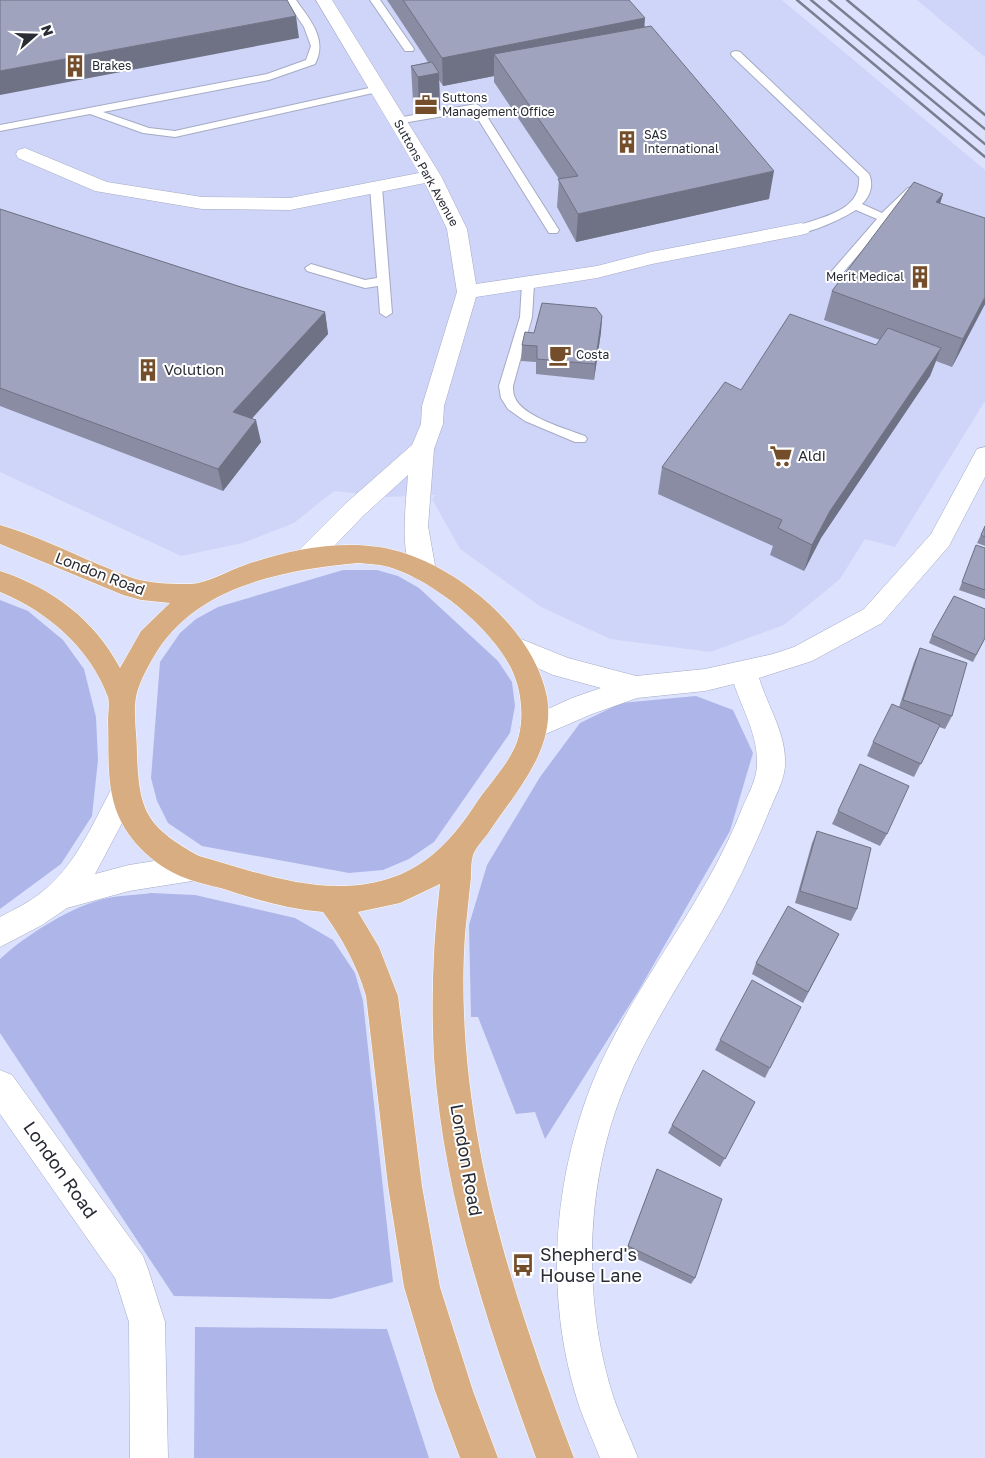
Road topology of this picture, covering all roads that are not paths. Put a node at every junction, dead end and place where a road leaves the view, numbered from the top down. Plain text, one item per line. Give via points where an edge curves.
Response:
1 (292, 0) edge
2 (324, 0) edge
3 (375, 0) edge
4 (409, 49) dead end
5 (736, 54) dead end
6 (378, 89) junction
7 (90, 111) junction
8 (397, 121) junction
9 (0, 128) edge
10 (25, 154) dead end
11 (431, 176) junction
12 (917, 185) edge
13 (376, 187) junction
14 (856, 206) junction
15 (884, 218) junction
16 (801, 229) joint
17 (553, 230) dead end
18 (311, 268) dead end
19 (837, 272) dead end
20 (383, 280) junction
21 (528, 284) junction
22 (466, 292) junction
23 (386, 313) dead end
24 (580, 439) dead end
25 (422, 449) junction
26 (985, 455) edge
27 (0, 534) edge
28 (305, 560) junction
29 (423, 571) junction
30 (0, 581) edge
31 (203, 593) junction
32 (511, 645) junction
33 (744, 672) junction
34 (636, 687) junction
35 (122, 699) junction
36 (534, 728) junction
37 (124, 791) junction
38 (459, 850) junction
39 (192, 868) junction
40 (58, 897) junction
41 (332, 900) junction
42 (0, 932) edge
43 (0, 1086) edge
44 (149, 1458) edge
45 (479, 1458) edge
46 (554, 1458) edge
47 (620, 1458) edge

1 - 7 lane via 309,27 316,46 311,62 268,77
2 - 6 street, Suttons Park Avenue
3 - 4 lane
5 - 14 lane via 864,176 868,186
6 - 7 lane via 174,134 147,131
6 - 8 street, Suttons Park Avenue
7 - 9 lane
8 - 11 street, Suttons Park Avenue
8 - 17 lane via 476,107
10 - 13 street via 102,187 202,203 290,204
11 - 13 street
11 - 22 street, Suttons Park Avenue via 457,228
12 - 15 lane
13 - 20 lane
14 - 15 lane
14 - 16 lane
15 - 19 lane
16 - 21 street
18 - 20 lane via 365,284
20 - 23 lane
21 - 22 street
21 - 24 lane via 526,317 506,386 508,398 535,421
22 - 25 street, Suttons Park Avenue via 433,406 432,424
25 - 28 street, Suttons Park Avenue via 354,510
25 - 29 street, Suttons Park Avenue via 416,526
26 - 33 street via 940,540 873,616 804,654
27 - 31 main road, London Road via 132,588 150,593
28 - 29 main road via 334,555 381,556
28 - 31 main road via 249,574
29 - 32 main road via 465,600
30 - 35 main road via 44,600 77,629 97,652
31 - 35 main road via 180,607 150,636
32 - 34 street via 562,667
32 - 36 main road via 523,665 532,691
33 - 34 street via 705,680
33 - 47 street via 766,737 771,765 765,787 712,900 627,1044 607,1090 585,1156 575,1224 573,1280 594,1396
34 - 36 street via 582,706
35 - 37 main road
36 - 38 main road via 529,749
37 - 39 main road via 141,829 170,855
37 - 40 street via 94,850
38 - 41 main road via 422,880 400,890 379,896
38 - 46 main road, London Road via 448,1000 450,1050 463,1152 488,1261 520,1365
39 - 40 street via 129,878
39 - 41 main road via 242,883
40 - 42 street
41 - 45 main road via 352,926 376,973 382,996 405,1186 422,1287 454,1391
43 - 44 street, London Road via 130,1269 147,1322

